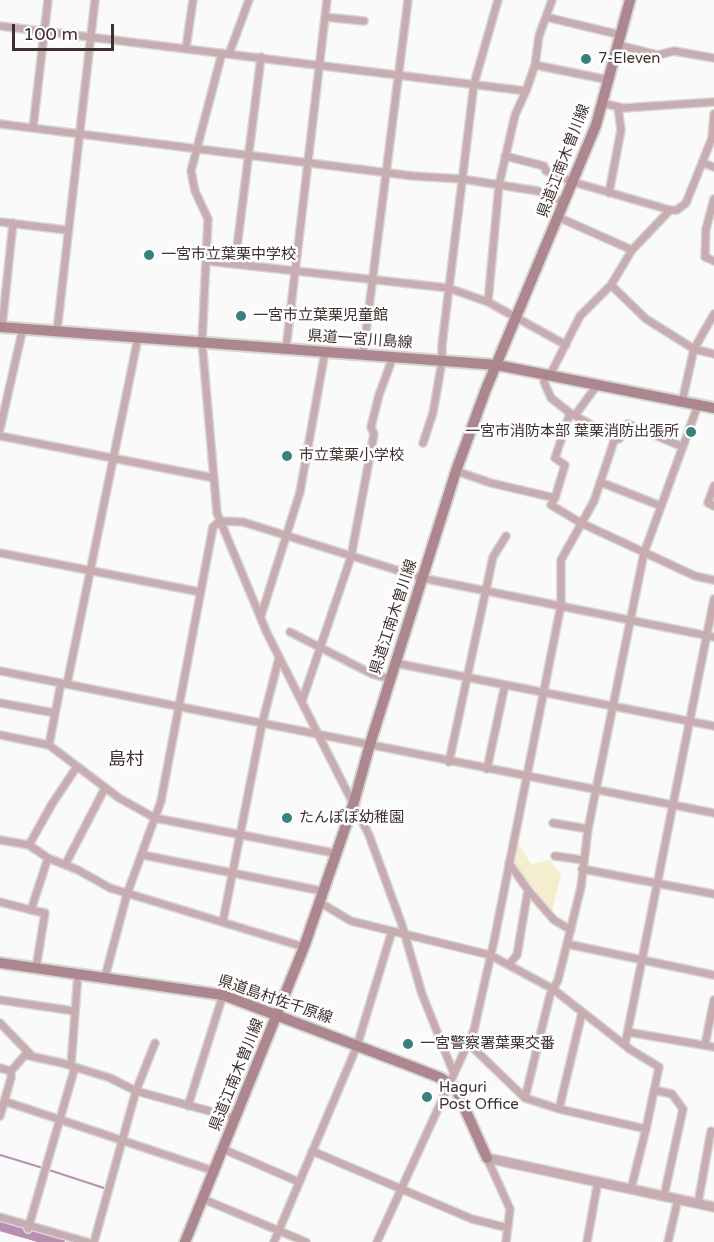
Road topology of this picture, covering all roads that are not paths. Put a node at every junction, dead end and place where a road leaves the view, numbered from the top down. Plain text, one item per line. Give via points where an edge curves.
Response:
1 (48, 0) edge
2 (95, 0) edge
3 (193, 0) edge
4 (249, 0) edge
5 (327, 0) edge
6 (408, 0) edge
7 (498, 0) edge
8 (552, 0) edge
9 (630, 0) edge
10 (325, 17) junction
11 (546, 17) junction
12 (364, 21) dead end
13 (0, 26) edge
14 (43, 31) junction
15 (91, 37) junction
16 (619, 40) junction
17 (186, 48) junction
18 (225, 53) junction
19 (261, 57) junction
20 (714, 58) edge
21 (319, 64) junction
22 (535, 65) junction
23 (399, 75) junction
24 (609, 80) junction
25 (474, 84) junction
26 (526, 91) junction
27 (714, 102) edge
28 (602, 103) junction
29 (618, 106) junction
30 (714, 114) edge
31 (0, 124) edge
32 (33, 128) junction
33 (79, 134) junction
34 (199, 148) junction
35 (249, 155) junction
36 (505, 156) junction
37 (309, 162) junction
38 (703, 164) junction
39 (714, 166) edge
40 (387, 171) junction
41 (462, 179) junction
42 (573, 182) junction
43 (499, 185) junction
44 (609, 193) junction
45 (714, 199) edge
46 (564, 202) junction
47 (670, 210) junction
48 (558, 217) junction
49 (0, 222) edge
50 (14, 223) junction
51 (66, 230) junction
52 (632, 250) junction
53 (207, 261) junction
54 (714, 261) edge
55 (235, 263) junction
56 (296, 270) junction
57 (372, 280) junction
58 (611, 285) junction
59 (448, 288) junction
60 (488, 302) junction
61 (714, 314) edge
62 (516, 316) junction
63 (1, 327) edge
64 (23, 328) junction
65 (57, 332) junction
66 (138, 338) junction
67 (202, 342) junction
68 (566, 345) junction
69 (286, 349) junction
70 (693, 349) junction
71 (325, 352) junction
72 (714, 354) edge
73 (363, 355) junction
74 (393, 357) junction
75 (442, 361) junction
76 (497, 365) junction
77 (548, 375) junction
78 (598, 384) junction
79 (682, 402) junction
80 (698, 405) junction
81 (714, 408) edge
82 (573, 413) junction
83 (0, 429) edge
84 (0, 436) edge
85 (615, 438) junction
86 (423, 443) dead end
87 (683, 447) junction
88 (112, 458) junction
89 (456, 471) junction
90 (214, 478) junction
91 (600, 482) junction
92 (714, 486) edge
93 (555, 498) junction
94 (662, 506) junction
95 (714, 506) edge
96 (220, 520) junction
97 (581, 523) junction
98 (288, 536) junction
99 (506, 536) dead end
100 (0, 553) edge
101 (644, 553) junction
102 (351, 557) junction
103 (90, 571) junction
104 (422, 578) junction
105 (714, 580) edge
106 (487, 589) junction
107 (200, 591) junction
108 (714, 599) edge
109 (561, 605) junction
110 (261, 616) junction
111 (631, 620) junction
112 (290, 632) dead end
113 (711, 636) edge
114 (321, 646) junction
115 (279, 658) junction
116 (395, 663) junction
117 (0, 671) edge
118 (469, 679) junction
119 (390, 680) junction
120 (64, 683) junction
121 (505, 685) junction
122 (543, 693) junction
123 (302, 701) junction
124 (0, 703) edge
125 (178, 706) junction
126 (612, 707) junction
127 (55, 713) junction
128 (689, 722) junction
129 (262, 724) junction
130 (714, 726) edge
131 (0, 735) edge
132 (320, 735) junction
133 (369, 744) junction
134 (49, 745) junction
135 (449, 762) junction
136 (76, 768) junction
137 (487, 769) junction
138 (526, 777) junction
139 (105, 788) junction
140 (597, 790) junction
141 (354, 802) junction
142 (673, 805) junction
143 (714, 813) edge
144 (155, 818) junction
145 (553, 823) dead end
146 (588, 829) junction
147 (240, 836) junction
148 (0, 840) edge
149 (29, 845) junction
150 (334, 853) junction
151 (143, 855) junction
152 (555, 856) dead end
153 (48, 858) junction
154 (583, 860) junction
155 (510, 863) junction
156 (65, 865) junction
157 (582, 869) junction
158 (232, 874) junction
159 (657, 882) junction
160 (528, 890) junction
161 (127, 894) junction
162 (714, 894) edge
163 (320, 897) junction
164 (0, 903) edge
165 (31, 910) junction
166 (223, 921) junction
167 (571, 930) junction
168 (392, 931) junction
169 (405, 934) junction
170 (567, 944) junction
171 (304, 947) junction
172 (490, 955) junction
173 (642, 959) junction
174 (0, 963) edge
175 (509, 964) junction
176 (36, 968) junction
177 (78, 973) junction
178 (714, 975) edge
179 (105, 977) junction
180 (553, 989) junction
181 (223, 995) junction
182 (0, 1000) edge
183 (714, 1000) edge
184 (74, 1011) junction
185 (582, 1013) junction
186 (278, 1015) junction
187 (0, 1023) edge
188 (628, 1032) junction
189 (155, 1043) dead end
190 (470, 1044) junction
191 (625, 1045) junction
192 (357, 1046) junction
193 (705, 1046) junction
194 (714, 1047) edge
195 (32, 1056) junction
196 (73, 1066) junction
197 (0, 1068) edge
198 (11, 1071) junction
199 (452, 1078) junction
200 (654, 1090) junction
201 (136, 1091) junction
202 (525, 1098) junction
203 (4, 1101) junction
204 (188, 1106) junction
205 (559, 1109) junction
206 (0, 1116) edge
207 (236, 1118) junction
208 (59, 1120) junction
209 (646, 1129) junction
210 (714, 1132) edge
211 (123, 1139) junction
212 (223, 1149) junction
213 (312, 1151) junction
214 (487, 1158) junction
215 (214, 1171) junction
216 (598, 1181) junction
217 (298, 1182) junction
218 (401, 1188) junction
219 (631, 1189) junction
220 (664, 1196) junction
221 (203, 1199) junction
222 (678, 1199) junction
223 (698, 1203) junction
224 (714, 1207) edge
225 (0, 1217) edge
226 (29, 1227) junction
227 (508, 1228) junction
228 (278, 1231) junction
229 (87, 1242) edge
230 (94, 1242) edge
231 (185, 1242) edge
232 (274, 1242) edge
233 (306, 1242) edge
234 (377, 1242) edge
235 (506, 1242) edge
236 (587, 1242) edge
237 (668, 1242) edge

1 - 14 street
2 - 15 street
3 - 17 street
4 - 18 street
5 - 10 street
6 - 23 street
7 - 25 street
8 - 11 street
9 - 16 main road, 県道江南木曽川線
10 - 12 street
10 - 21 street
11 - 16 street
11 - 22 street
13 - 14 street
14 - 15 street
14 - 32 street
15 - 17 street
15 - 33 street
16 - 20 street via 658,55 674,51
16 - 24 main road, 県道江南木曽川線
17 - 18 street
18 - 19 street
18 - 34 street
19 - 21 street
19 - 35 street
21 - 23 street
21 - 37 street
22 - 24 street
22 - 26 street
23 - 25 street
23 - 40 street
24 - 28 main road, 県道江南木曽川線
25 - 26 street
25 - 41 street
26 - 36 street via 515,115
27 - 29 street
28 - 29 street
28 - 42 main road, 県道江南木曽川線
29 - 44 street via 621,130
30 - 38 street via 712,138
31 - 32 street
32 - 33 street
33 - 34 street
33 - 51 street
34 - 35 street
34 - 53 street via 191,171 208,219
35 - 37 street
35 - 55 street
36 - 42 street via 544,166 546,171
36 - 43 street
37 - 40 street
37 - 56 street
38 - 39 street
38 - 47 street via 686,203
40 - 41 street
40 - 57 street
41 - 43 street
41 - 59 street
42 - 44 street
42 - 46 main road, 県道江南木曽川線
43 - 46 street via 538,191
43 - 60 street
44 - 47 street
45 - 54 street via 706,229 705,257
46 - 48 main road, 県道江南木曽川線
47 - 52 street
48 - 52 street
48 - 62 main road, 県道江南木曽川線
49 - 50 street
50 - 51 street
50 - 63 street
51 - 65 street
52 - 58 street
53 - 55 street
53 - 67 street
55 - 56 street
56 - 57 street
56 - 69 street
57 - 59 street
57 - 73 street
58 - 68 street via 580,316
58 - 70 street via 646,319
59 - 60 street
59 - 75 street
60 - 62 street
61 - 70 street
62 - 68 street
62 - 76 main road, 県道江南木曽川線
63 - 64 main road, 県道一宮川島線
64 - 65 main road, 県道一宮川島線
64 - 83 street
65 - 66 main road, 県道一宮川島線
66 - 67 main road, 県道一宮川島線
66 - 88 street
67 - 69 main road, 県道一宮川島線
67 - 90 street
68 - 77 street
69 - 71 main road, 県道一宮川島線
70 - 72 street
70 - 79 street
71 - 73 main road, 県道一宮川島線
71 - 98 street via 300,492
73 - 74 main road, 県道一宮川島線
74 - 75 main road, 県道一宮川島線
74 - 102 street via 371,427 374,434
75 - 76 main road, 県道一宮川島線
75 - 86 street
76 - 77 main road, 県道一宮川島線
76 - 89 main road, 県道江南木曽川線
77 - 78 main road, 県道一宮川島線
77 - 82 street via 544,382 551,398
78 - 79 main road, 県道一宮川島線
78 - 82 street
79 - 80 main road, 県道一宮川島線
80 - 81 main road, 県道一宮川島線
80 - 87 street
82 - 85 street
82 - 93 street via 555,458 565,465
84 - 88 street
85 - 87 street via 619,439 628,424
85 - 91 street
87 - 94 street
88 - 90 street
88 - 103 street
89 - 93 street
89 - 104 main road, 県道江南木曽川線
90 - 96 street
91 - 94 street
91 - 97 street
92 - 95 street via 708,503
93 - 97 street via 551,505
94 - 101 street
96 - 98 street via 243,522
96 - 107 street via 213,526
96 - 110 street
97 - 101 street
97 - 109 street via 561,560
98 - 102 street
98 - 110 street
99 - 106 street via 493,557
100 - 103 street
101 - 105 street via 695,576
101 - 111 street
102 - 104 street
102 - 114 street
103 - 107 street
103 - 120 street
104 - 106 street
104 - 116 main road, 県道江南木曽川線
106 - 109 street
106 - 118 street
107 - 125 street
108 - 113 street
109 - 111 street
109 - 122 street
110 - 115 street
111 - 113 street
111 - 126 street
112 - 114 street
113 - 128 street
114 - 119 street
114 - 123 street
115 - 123 street
115 - 129 street
116 - 118 street
116 - 119 main road, 県道江南木曽川線
117 - 120 street
118 - 121 street
118 - 135 street
119 - 133 main road, 県道江南木曽川線
120 - 125 street
120 - 127 street
121 - 122 street
121 - 137 street
122 - 126 street
122 - 138 street
123 - 132 street
124 - 127 street
125 - 129 street
125 - 144 street
126 - 128 street
126 - 140 street
127 - 134 street
128 - 130 street
128 - 142 street
129 - 132 street
129 - 147 street
131 - 134 street
132 - 133 street
132 - 141 street
133 - 135 street
133 - 141 main road, 県道江南木曽川線
134 - 136 street
135 - 137 street
136 - 139 street
136 - 149 street
137 - 138 street
138 - 140 street
138 - 155 street
139 - 144 street
139 - 156 street
140 - 142 street
140 - 146 street
141 - 150 main road, 県道江南木曽川線
141 - 169 street
142 - 143 street
142 - 159 street
144 - 147 street
144 - 151 street
145 - 146 street
146 - 154 street
147 - 150 street
147 - 158 street
148 - 149 street
149 - 153 street
150 - 163 main road, 県道江南木曽川線
151 - 158 street
151 - 161 street
152 - 154 street
153 - 156 street
153 - 165 street
154 - 157 street
155 - 160 street
155 - 172 street
156 - 161 street
157 - 159 street
157 - 167 street
158 - 163 street
158 - 166 street
159 - 162 street
159 - 173 street
160 - 167 street via 554,920
160 - 175 street via 517,955
161 - 166 street
161 - 179 street
163 - 168 street via 351,921
163 - 171 main road, 県道江南木曽川線
164 - 165 street
165 - 176 street via 45,913
166 - 171 street
167 - 170 street
168 - 169 street
168 - 192 street
169 - 172 street
169 - 199 street
170 - 173 street
170 - 180 street
171 - 186 main road, 県道江南木曽川線
172 - 175 street
172 - 190 street
173 - 178 street
173 - 188 street
174 - 176 main road, 県道島村佐千原線
175 - 180 street
176 - 177 main road, 県道島村佐千原線
177 - 179 main road, 県道島村佐千原線
177 - 184 street
179 - 181 main road, 県道島村佐千原線
180 - 185 street
180 - 202 street
181 - 186 main road, 県道島村佐千原線
181 - 204 street
182 - 184 street
183 - 193 street
184 - 196 street
185 - 191 street
185 - 205 street
186 - 192 main road, 県道島村佐千原線
186 - 207 main road, 県道江南木曽川線
187 - 195 street
188 - 191 street
188 - 193 street
189 - 201 street
190 - 199 street
190 - 202 street
191 - 200 street via 659,1067
192 - 199 main road, 県道島村佐千原線
192 - 213 street
193 - 194 street
195 - 196 street
195 - 198 street via 25,1054
196 - 201 street
196 - 208 street
197 - 198 street
198 - 203 street
199 - 214 main road
199 - 218 street
200 - 209 street
200 - 220 street via 672,1094 683,1109
201 - 204 street
201 - 211 street
202 - 205 street
203 - 206 street
203 - 208 street
204 - 207 street
205 - 209 street
207 - 212 main road, 県道江南木曽川線
208 - 211 street
208 - 226 street
209 - 219 street
210 - 223 street via 711,1131
211 - 215 street
211 - 230 street
212 - 215 main road, 県道江南木曽川線
212 - 217 street
213 - 217 street
213 - 218 street
214 - 216 street
214 - 227 street via 510,1209
215 - 221 main road, 県道江南木曽川線
216 - 219 street
216 - 236 street
217 - 228 street
218 - 227 street via 472,1219
218 - 234 street
219 - 220 street
220 - 222 street
221 - 228 street
221 - 231 main road, 県道江南木曽川線
222 - 223 street
222 - 237 street
223 - 224 street
225 - 226 street
226 - 229 street
227 - 235 street
228 - 232 street
228 - 233 street

